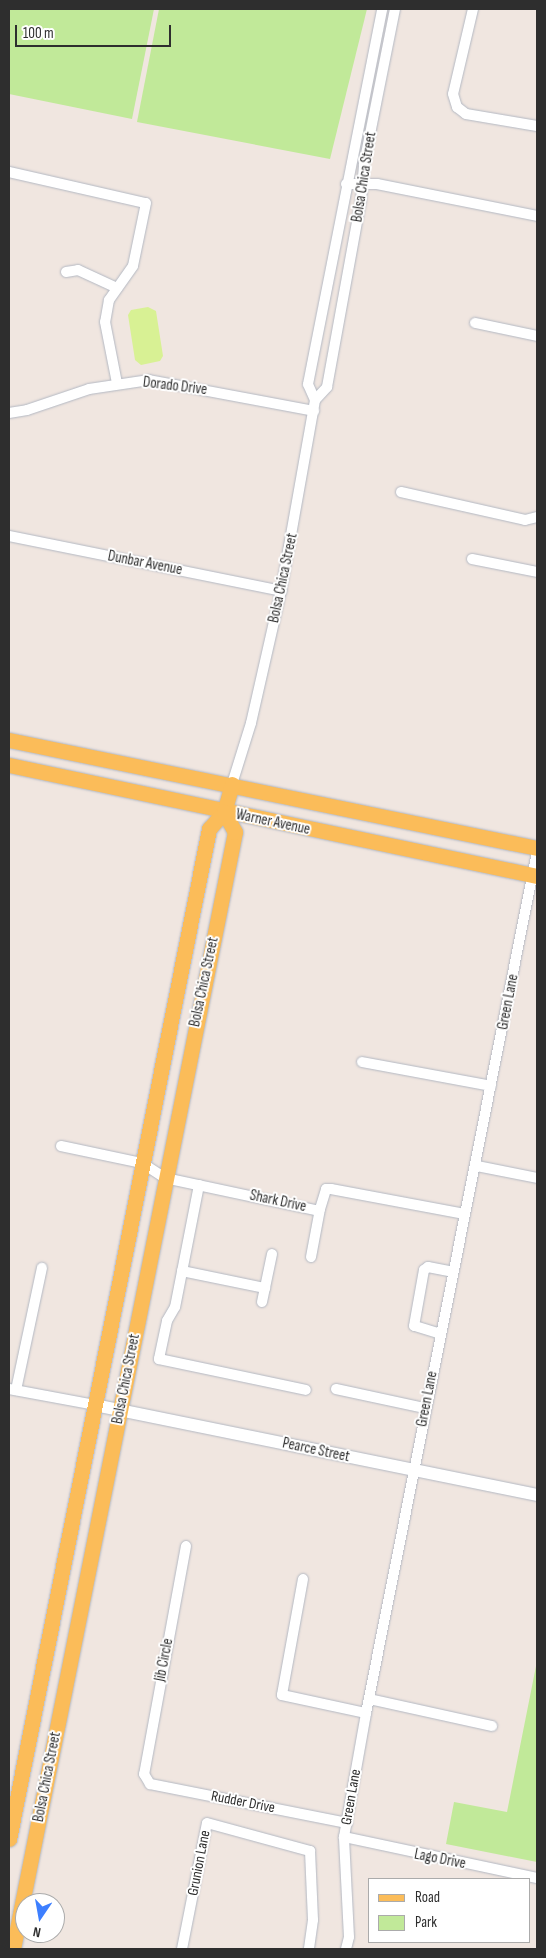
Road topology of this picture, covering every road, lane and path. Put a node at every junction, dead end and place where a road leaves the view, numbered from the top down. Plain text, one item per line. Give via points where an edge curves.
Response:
1 (382, 9) edge
2 (395, 9) edge
3 (472, 9) edge
4 (537, 126) edge
5 (9, 172) edge
6 (362, 183) junction
7 (346, 184) junction
8 (537, 216) edge
9 (66, 272) dead end
10 (117, 288) junction
11 (475, 323) dead end
12 (537, 336) edge
13 (117, 383) junction
14 (315, 405) junction
15 (9, 413) edge
16 (401, 492) dead end
17 (537, 517) edge
18 (9, 536) edge
19 (472, 559) dead end
20 (537, 572) edge
21 (281, 591) junction
22 (9, 740) edge
23 (9, 765) edge
24 (232, 784) junction
25 (224, 812) junction
26 (537, 850) edge
27 (535, 876) edge
28 (168, 1028) junction
29 (193, 1033) junction
30 (362, 1062) dead end
31 (491, 1086) junction
32 (61, 1146) dead end
33 (142, 1163) junction
34 (477, 1166) junction
35 (165, 1178) junction
36 (537, 1178) edge
37 (199, 1185) junction
38 (320, 1209) junction
39 (465, 1214) junction
40 (272, 1254) dead end
41 (311, 1257) dead end
42 (42, 1268) dead end
43 (182, 1271) junction
44 (453, 1272) junction
45 (265, 1288) junction
46 (262, 1302) dead end
47 (441, 1334) junction
48 (13, 1390) edge
49 (306, 1390) dead end
50 (336, 1390) dead end
51 (95, 1405) junction
52 (425, 1408) junction
53 (120, 1410) junction
54 (413, 1470) junction
55 (537, 1495) edge
56 (186, 1546) dead end
57 (303, 1579) dead end
58 (368, 1699) junction
59 (366, 1712) junction
60 (492, 1726) dead end
61 (144, 1774) joint
62 (347, 1822) junction
63 (344, 1837) junction
64 (9, 1840) edge
65 (34, 1844) junction
66 (537, 1878) edge
67 (13, 1949) edge
68 (182, 1949) edge
69 (309, 1949) edge
70 (346, 1949) edge

1 - 7 street, Bolsa Chica Street
2 - 6 street, Bolsa Chica Street
3 - 4 street via 453,94 457,107 466,114
5 - 10 street via 146,203 133,266
6 - 7 street
6 - 8 street
6 - 14 street, Bolsa Chica Street via 327,387
7 - 14 street, Bolsa Chica Street via 308,384
9 - 10 street via 78,270
10 - 13 street via 110,300 106,322
11 - 12 street
13 - 14 street, Dorado Drive via 149,380
13 - 15 street, Dorado Drive
14 - 21 street, Bolsa Chica Street
16 - 17 street via 525,520
18 - 21 street, Dunbar Avenue
19 - 20 street
21 - 24 street, Bolsa Chica Street via 251,723
22 - 24 main road, Warner Avenue
23 - 25 main road, Warner Avenue
24 - 25 main road, Bolsa Chica Street
24 - 26 main road, Warner Avenue
25 - 27 main road, Warner Avenue
25 - 28 main road, Bolsa Chica Street via 209,829
25 - 29 main road, Bolsa Chica Street via 234,832
26 - 27 street, Green Lane
27 - 31 street, Green Lane
28 - 29 main road
28 - 33 main road, Bolsa Chica Street
29 - 35 main road, Bolsa Chica Street
30 - 31 street
31 - 34 street, Green Lane
32 - 33 street
33 - 35 street
33 - 51 main road, Bolsa Chica Street
34 - 36 street
34 - 39 street, Green Lane
35 - 37 street, Shark Drive
35 - 53 main road, Bolsa Chica Street
37 - 38 street, Shark Drive
37 - 43 street
38 - 39 street, Shark Drive via 324,1193 331,1189
38 - 41 street
39 - 44 street, Green Lane
40 - 45 street
42 - 48 street
43 - 45 street
43 - 49 street via 160,1360
44 - 47 street, Green Lane
44 - 47 street via 428,1267 422,1279 414,1326
45 - 46 street
47 - 52 street, Green Lane
48 - 51 street
50 - 52 street
51 - 53 street, Pearce Street
51 - 64 main road, Bolsa Chica Street
52 - 54 street, Green Lane
53 - 54 street, Pearce Street
53 - 65 main road, Bolsa Chica Street
54 - 55 street, Pearce Street
54 - 58 street, Green Lane
56 - 61 street, Jib Circle
57 - 59 street via 282,1695
58 - 59 street, Green Lane
58 - 60 street
59 - 62 street, Green Lane
61 - 62 street, Rudder Drive via 150,1784
62 - 63 street, Green Lane
63 - 66 street, Lago Drive
63 - 70 street, Green Lane via 349,1937
64 - 65 main road
65 - 67 main road, Bolsa Chica Street
68 - 69 street, Grunion Lane via 207,1822 310,1851 313,1920

